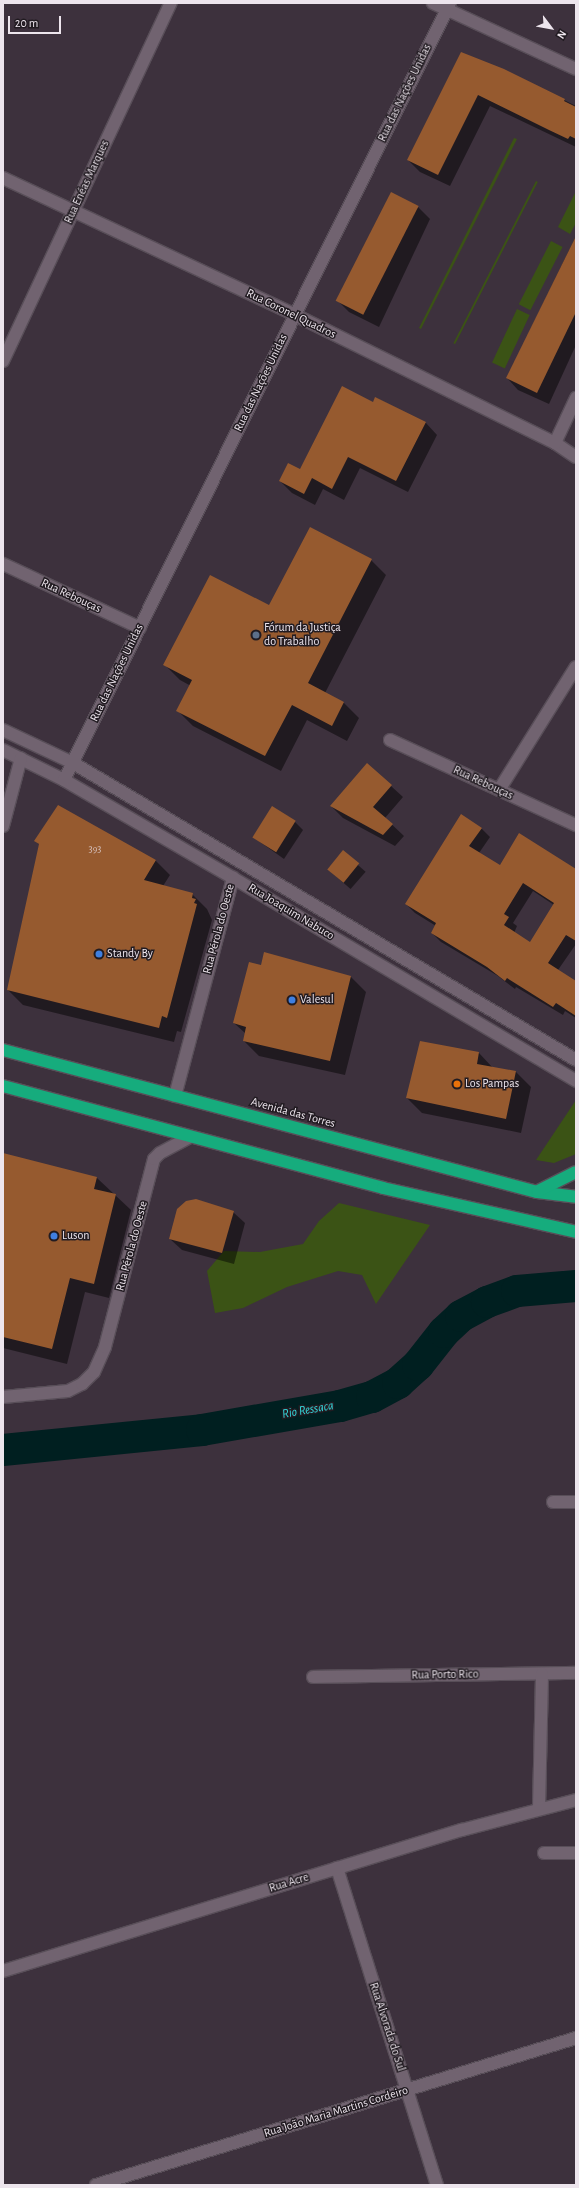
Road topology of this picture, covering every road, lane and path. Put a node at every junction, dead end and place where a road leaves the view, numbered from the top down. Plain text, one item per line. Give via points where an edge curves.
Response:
1 (171, 3) edge
2 (432, 3) edge
3 (448, 6) edge
4 (576, 69) edge
5 (3, 178) edge
6 (73, 211) junction
7 (295, 315) junction
8 (3, 361) edge
9 (576, 398) edge
10 (554, 443) junction
11 (576, 457) edge
12 (3, 564) edge
13 (140, 628) junction
14 (576, 667) edge
15 (3, 730) edge
16 (390, 740) dead end
17 (3, 750) edge
18 (21, 758) junction
19 (73, 763) junction
20 (64, 780) junction
21 (499, 790) junction
22 (576, 825) edge
23 (3, 826) edge
24 (233, 878) junction
25 (3, 1050) edge
26 (576, 1060) edge
27 (576, 1081) edge
28 (3, 1086) edge
29 (175, 1096) junction
30 (190, 1137) junction
31 (576, 1172) edge
32 (537, 1192) junction
33 (576, 1197) edge
34 (576, 1232) edge
35 (3, 1396) edge
36 (553, 1502) dead end
37 (576, 1502) edge
38 (576, 1673) edge
39 (542, 1674) junction
40 (313, 1676) dead end
41 (576, 1800) edge
42 (539, 1808) junction
43 (544, 1853) dead end
44 (576, 1853) edge
45 (337, 1868) junction
46 (3, 1971) edge
47 (576, 2038) edge
48 (407, 2090) junction
49 (96, 2185) edge
50 (437, 2185) edge

1 - 6 street, Rua Enéas Marques
2 - 3 street
3 - 4 street
3 - 7 street, Rua das Nações Unidas
5 - 6 street, Rua Coronel Quadros
6 - 7 street, Rua Coronel Quadros
6 - 8 street, Rua Enéas Marques
7 - 10 street, Rua Coronel Quadros
7 - 13 street, Rua das Nações Unidas
9 - 10 street
10 - 11 street, Rua Coronel Quadros
12 - 13 street, Rua Rebouças
13 - 19 street, Rua das Nações Unidas
14 - 21 street
15 - 19 street, Rua Joaquim Nabuco
16 - 21 street, Rua Rebouças
17 - 18 street, Rua Joaquim Nabuco
18 - 20 street, Rua Joaquim Nabuco
18 - 23 street
19 - 20 street, Rua das Nações Unidas
19 - 26 street, Rua Joaquim Nabuco
20 - 24 street, Rua Joaquim Nabuco
21 - 22 street, Rua Rebouças
24 - 27 street, Rua Joaquim Nabuco
24 - 29 street, Rua Pérola do Oeste
25 - 29 highway, Avenida das Torres
28 - 30 highway
29 - 32 highway, Avenida das Torres
30 - 34 highway via 435,1202
30 - 35 street, Rua Pérola do Oeste via 160,1152 154,1159 105,1347 94,1372 82,1384 68,1391
31 - 32 highway
32 - 33 highway, Avenida das Torres
36 - 37 street
38 - 39 street, Rua Porto Rico
39 - 40 street, Rua Porto Rico
39 - 42 street
41 - 42 street, Rua Acre
42 - 45 street, Rua Acre
43 - 44 street
45 - 46 street, Rua Acre
45 - 48 street, Rua Alvorada do Sul
47 - 48 street, Rua João Maria Martins Cordeiro
48 - 49 street, Rua João Maria Martins Cordeiro
48 - 50 street, Rua Alvorada do Sul

